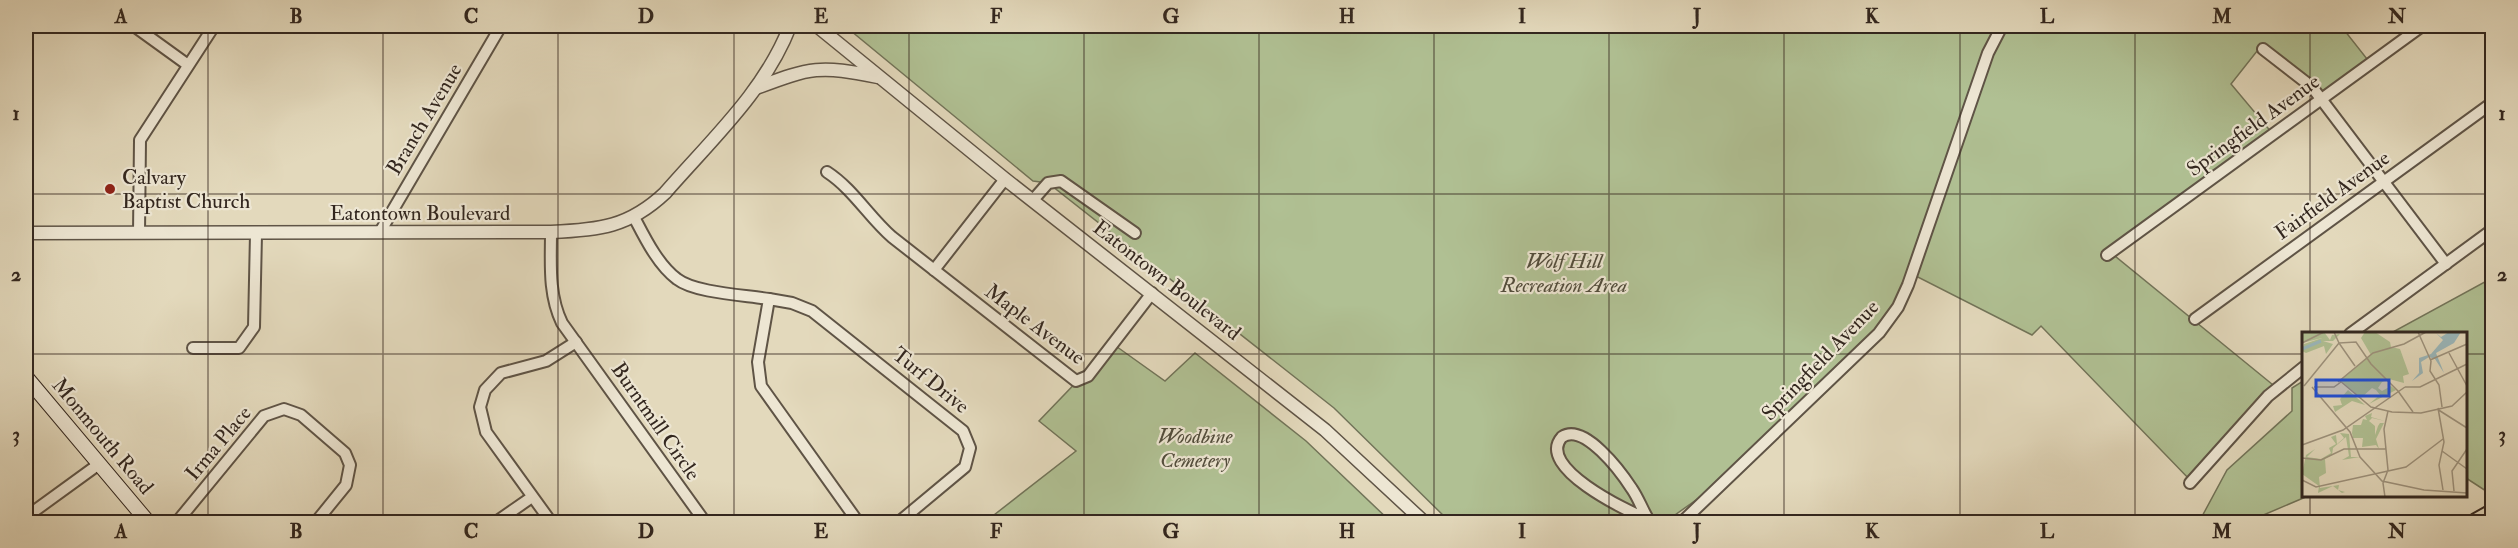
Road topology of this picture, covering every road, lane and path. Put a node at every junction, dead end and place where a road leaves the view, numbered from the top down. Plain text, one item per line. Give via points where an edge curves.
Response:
1 (134, 26) edge
2 (214, 26) edge
3 (501, 26) edge
4 (789, 26) edge
5 (817, 26) edge
6 (2002, 26) edge
7 (2422, 26) edge
8 (2263, 49) dead end
9 (188, 65) junction
10 (879, 77) junction
11 (756, 88) junction
12 (2322, 98) junction
13 (2493, 103) edge
14 (827, 172) dead end
15 (1005, 178) junction
16 (2384, 181) junction
17 (1033, 200) junction
18 (634, 217) junction
19 (2493, 230) edge
20 (380, 232) junction
21 (551, 232) junction
22 (26, 233) edge
23 (139, 233) junction
24 (1135, 233) dead end
25 (256, 234) junction
26 (2107, 255) dead end
27 (2446, 264) junction
28 (934, 270) junction
29 (1152, 293) junction
30 (769, 299) junction
31 (2195, 319) dead end
32 (2351, 332) edge
33 (576, 342) junction
34 (193, 348) dead end
35 (2302, 369) edge
36 (26, 377) edge
37 (99, 464) junction
38 (2190, 483) dead end
39 (532, 496) junction
40 (2493, 513) edge
41 (26, 517) edge
42 (1649, 521) edge
43 (148, 522) edge
44 (177, 522) edge
45 (316, 522) edge
46 (496, 522) edge
47 (551, 522) edge
48 (705, 522) edge
49 (858, 522) edge
50 (899, 522) edge
51 (1424, 522) edge
52 (1682, 522) edge
53 (2476, 522) edge

1 - 9 street
2 - 9 street
3 - 20 street, Branch Avenue
4 - 11 street, Eatontown Boulevard
5 - 10 street, Eatontown Boulevard
6 - 52 street, Springfield Avenue via 1988,53 1899,307 1879,333
7 - 12 street, Springfield Avenue
8 - 12 street
9 - 23 street via 140,140
10 - 11 street via 822,68
10 - 15 street, Eatontown Boulevard
11 - 18 street, Eatontown Boulevard via 665,192
12 - 16 street
12 - 26 street, Springfield Avenue
13 - 16 street, Fairfield Avenue
14 - 28 street via 846,187 877,224
15 - 17 street, Eatontown Boulevard
15 - 28 street
16 - 27 street
16 - 31 street, Fairfield Avenue
17 - 24 street via 1048,183 1061,181
17 - 29 street, Eatontown Boulevard
18 - 21 street, Eatontown Boulevard via 601,229
18 - 30 street, Turf Drive via 671,273 684,283
19 - 27 street
20 - 21 street, Eatontown Boulevard
20 - 25 street, Eatontown Boulevard
21 - 33 street, Burntmill Circle via 553,303
22 - 23 street, Eatontown Boulevard
23 - 25 street, Eatontown Boulevard
25 - 34 street via 254,327 238,348
27 - 32 street
28 - 29 street, Maple Avenue via 1076,381 1088,376
29 - 51 street, Eatontown Boulevard via 1325,430
30 - 49 street via 758,362 761,386
30 - 50 street, Turf Drive via 792,303 818,315 963,432 970,448 965,467
33 - 39 street via 546,361 501,373 488,384 481,398 486,432
33 - 48 street, Burntmill Circle
35 - 38 street via 2268,396
36 - 37 main road, Monmouth Road
37 - 41 street
37 - 43 main road, Monmouth Road
39 - 46 street
39 - 47 street
40 - 53 highway
42 - 42 street via 1633,490 1591,441 1577,434 1562,436 1556,450 1572,474 1614,506
44 - 45 street, Irma Place via 264,416 284,409 301,416 345,453 350,465 346,485

